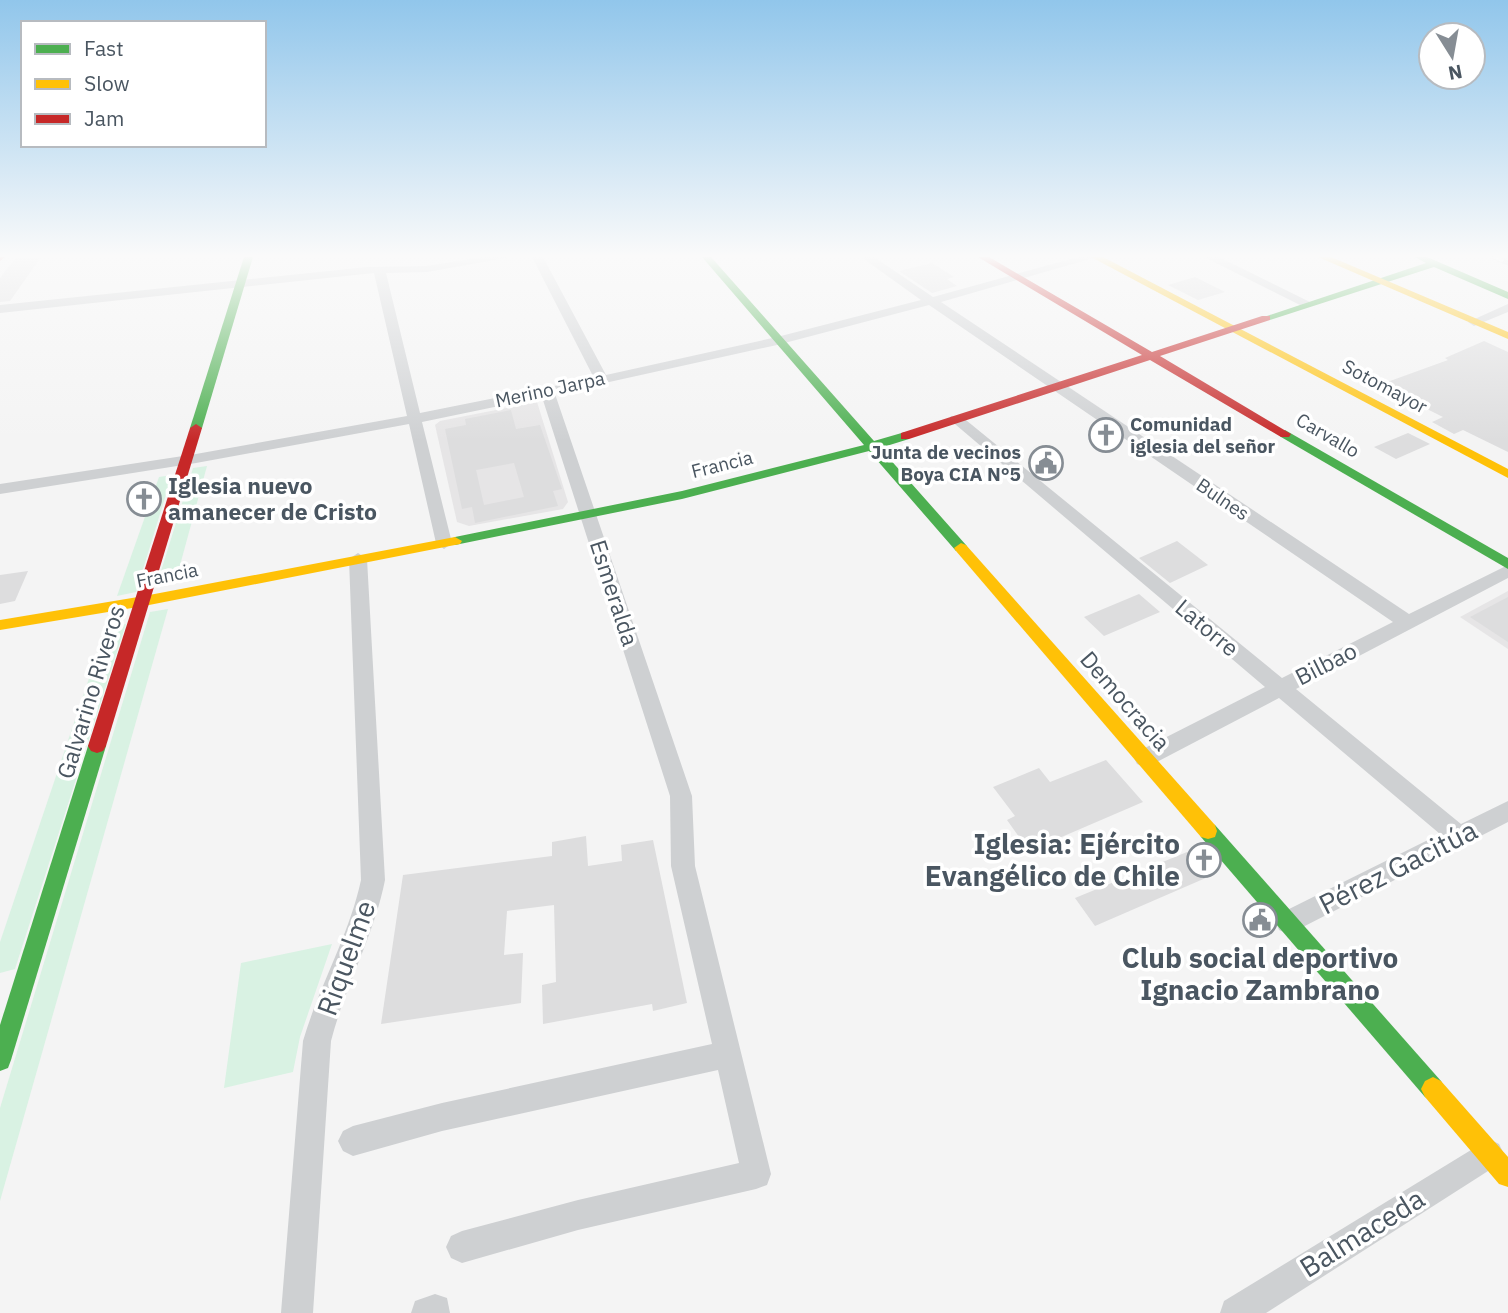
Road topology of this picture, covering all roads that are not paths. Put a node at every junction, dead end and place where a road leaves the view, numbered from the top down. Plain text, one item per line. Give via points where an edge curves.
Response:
1 (231, 318) edge
2 (391, 318) edge
3 (569, 318) edge
4 (760, 318) edge
5 (860, 318) edge
6 (955, 318) edge
7 (1086, 318) edge
8 (1209, 318) edge
9 (1266, 318) edge
10 (1465, 318) edge
11 (1483, 318) edge
12 (1474, 322) junction
13 (1231, 330) junction
14 (1508, 336) edge
15 (779, 340) junction
16 (1150, 356) junction
17 (601, 379) junction
18 (1057, 386) junction
19 (547, 390) junction
20 (415, 417) junction
21 (956, 419) junction
22 (873, 446) junction
23 (187, 462) junction
24 (1508, 474) edge
25 (0, 489) edge
26 (588, 514) junction
27 (444, 542) junction
28 (358, 559) junction
29 (1508, 564) edge
30 (1508, 571) edge
31 (144, 601) junction
32 (1407, 622) junction
33 (0, 625) edge
34 (1280, 688) junction
35 (1145, 758) junction
36 (1508, 811) edge
37 (1459, 836) junction
38 (1288, 922) junction
39 (12, 983) edge
40 (729, 1054) junction
41 (0, 1060) edge
42 (354, 1141) dead end
43 (1499, 1165) edge
44 (462, 1247) dead end
45 (297, 1313) edge
46 (1236, 1313) edge

1 - 23 street, Galvarino Riveros
2 - 20 street
3 - 17 street
4 - 15 street, Democracia
5 - 15 street, Merino Jarpa
6 - 18 street, Bulnes
7 - 16 street, Carvallo
8 - 13 street, Sotomayor
9 - 13 street, Francia
10 - 12 street
11 - 12 street
12 - 14 street
13 - 16 street, Francia
13 - 24 street, Sotomayor
15 - 17 street, Merino Jarpa
15 - 22 street, Democracia
16 - 18 street, Francia
16 - 29 street, Carvallo
17 - 19 street, Merino Jarpa
18 - 21 street, Francia
18 - 32 street, Bulnes
19 - 20 street, Merino Jarpa
19 - 26 street, Esmeralda
20 - 23 street, Merino Jarpa
20 - 27 street
21 - 22 street, Francia
21 - 34 street, Latorre
22 - 26 street, Francia via 743,481
22 - 35 street, Democracia
23 - 25 street, Merino Jarpa
23 - 31 street, Galvarino Riveros
26 - 27 street, Francia
26 - 40 street, Esmeralda via 681,796 681,856
27 - 28 street, Francia
28 - 31 street, Francia
28 - 45 street, Riquelme via 373,880 317,1041
30 - 32 street, Bilbao
31 - 33 street, Francia
31 - 39 street, Galvarino Riveros
32 - 34 street, Bilbao
34 - 35 street, Bilbao
34 - 37 street, Latorre
35 - 38 street, Democracia
36 - 37 street, Pérez Gacitúa
37 - 38 street, Pérez Gacitúa
38 - 43 street, Democracia
39 - 41 street, Galvarino Riveros
40 - 42 street
40 - 44 street, Esmeralda via 756,1174 578,1214
43 - 46 street, Balmaceda

